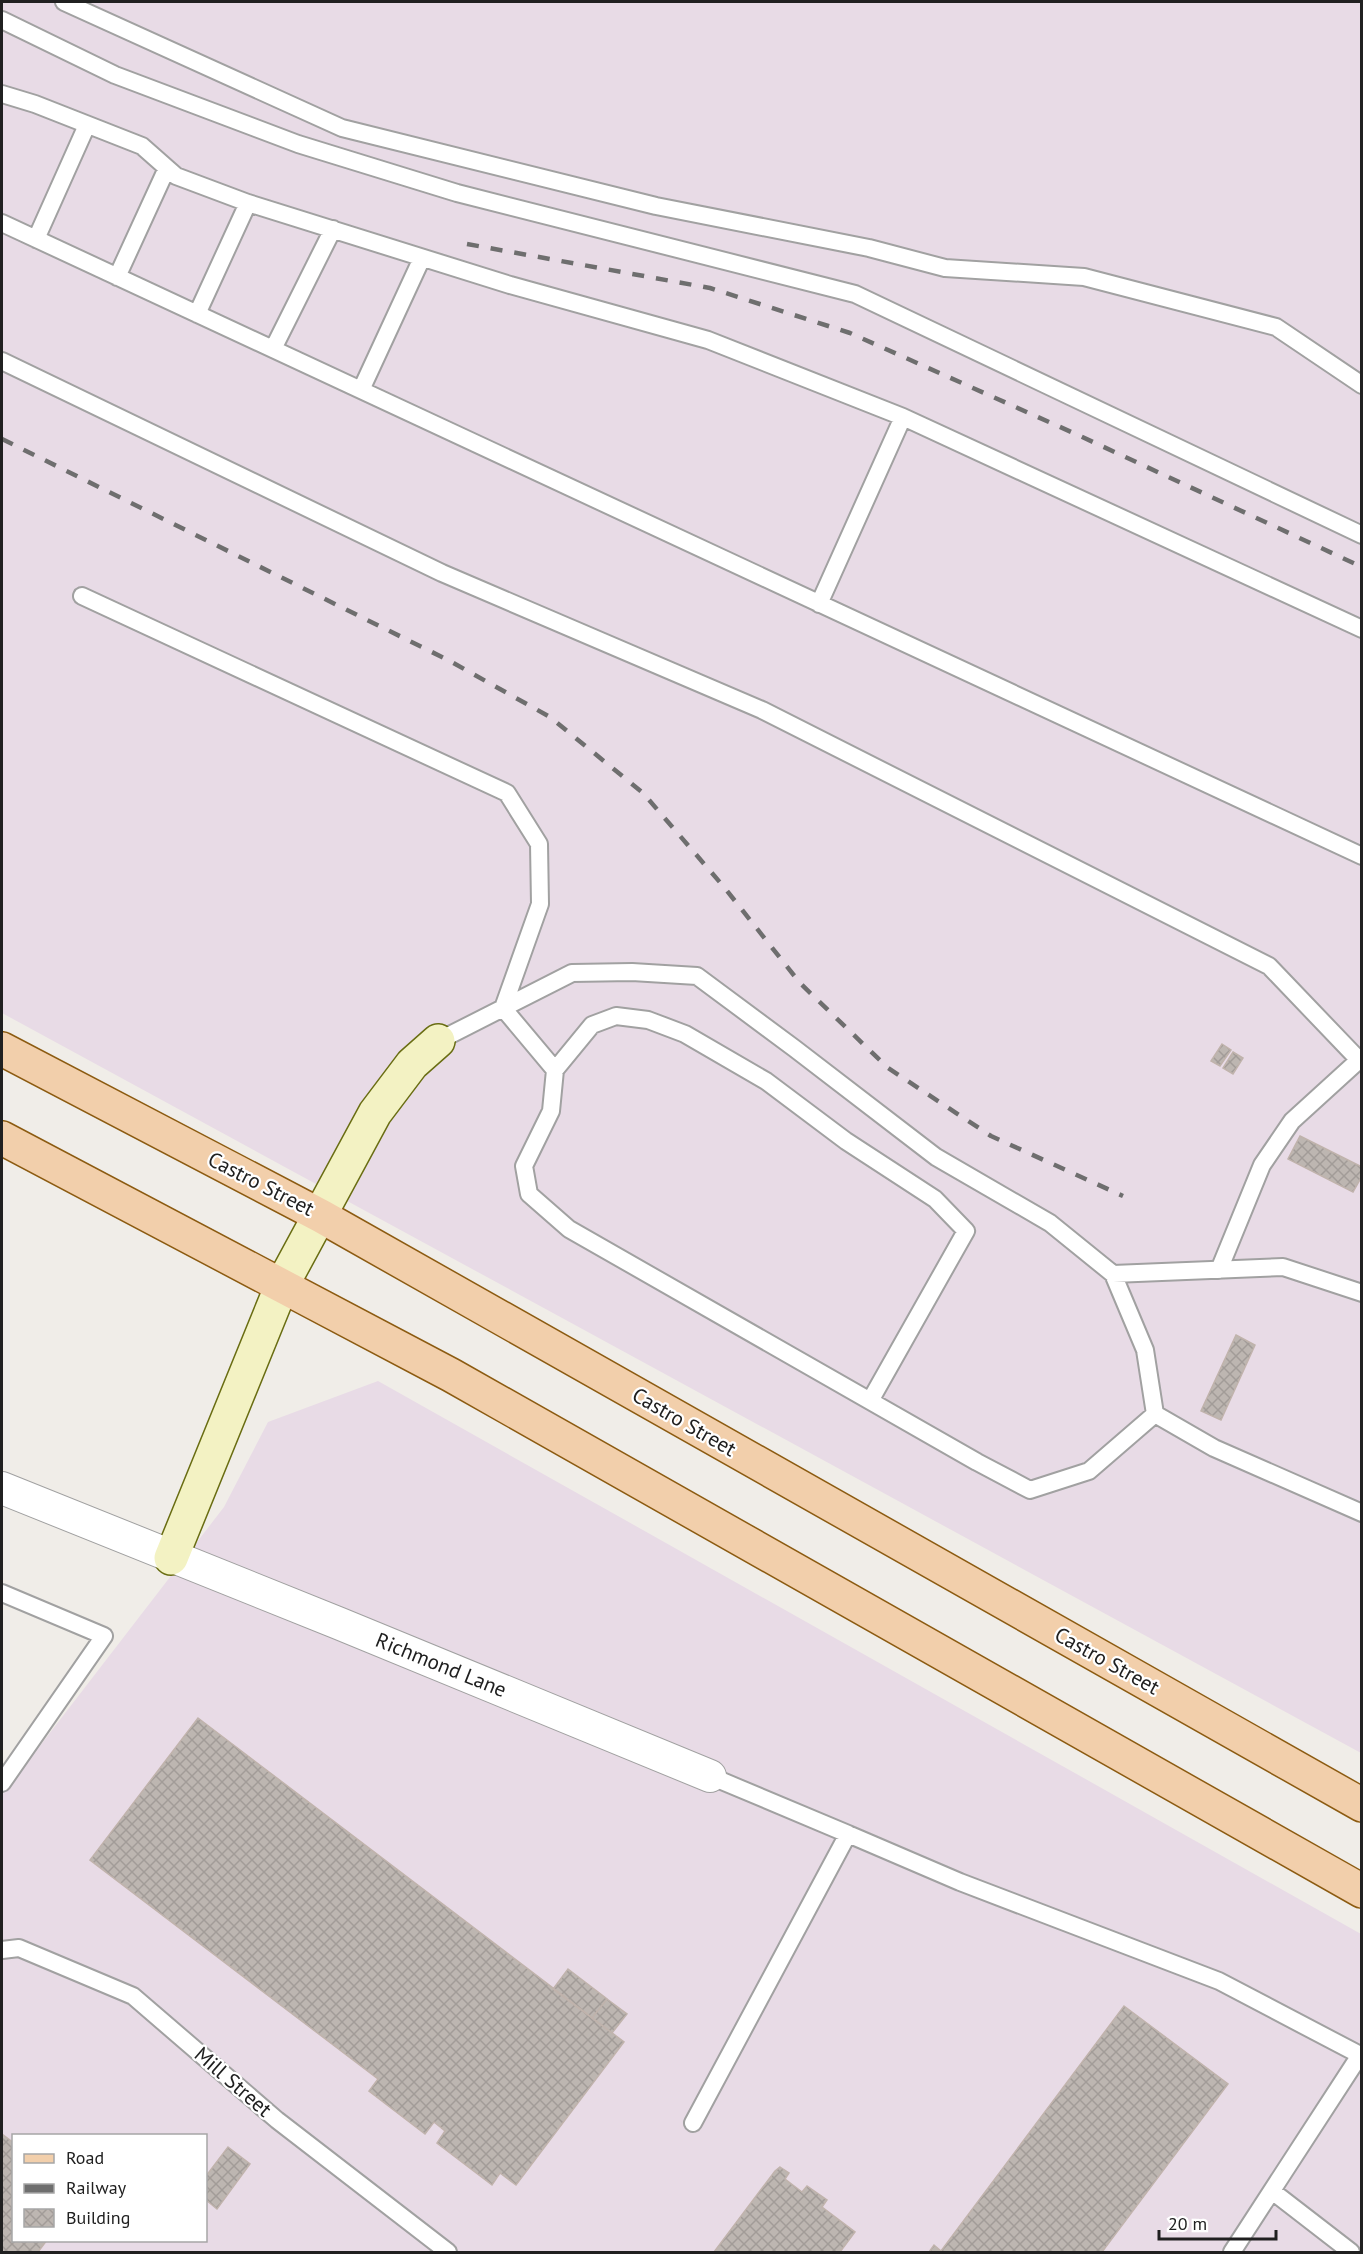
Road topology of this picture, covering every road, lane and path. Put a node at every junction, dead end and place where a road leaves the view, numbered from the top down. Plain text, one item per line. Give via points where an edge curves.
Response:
1 (63, 2) edge
2 (2, 20) edge
3 (2, 95) edge
4 (87, 125) junction
5 (167, 168) junction
6 (248, 203) junction
7 (2, 223) edge
8 (333, 230) junction
9 (36, 239) junction
10 (422, 258) junction
11 (117, 277) junction
12 (197, 314) junction
13 (273, 350) junction
14 (2, 361) edge
15 (1362, 385) edge
16 (361, 390) junction
17 (903, 417) junction
18 (1362, 535) edge
19 (82, 596) dead end
20 (819, 604) junction
21 (1362, 629) edge
22 (1362, 856) edge
23 (502, 1008) junction
24 (438, 1041) joint
25 (2, 1049) edge
26 (1360, 1061) edge
27 (555, 1070) junction
28 (2, 1138) edge
29 (321, 1216) junction
30 (1219, 1270) junction
31 (1113, 1274) junction
32 (282, 1285) junction
33 (1362, 1293) edge
34 (870, 1401) junction
35 (1155, 1414) junction
36 (2, 1488) edge
37 (1362, 1513) edge
38 (171, 1558) junction
39 (2, 1593) edge
40 (710, 1776) joint
41 (2, 1783) edge
42 (1362, 1805) edge
43 (848, 1834) junction
44 (1362, 1891) edge
45 (2, 1950) edge
46 (693, 2123) dead end
47 (1272, 2191) junction
48 (447, 2253) edge
49 (1233, 2253) edge
50 (1351, 2253) edge

1 - 15 lane via 342,128 656,206 869,248 945,268 1084,277 1276,327
2 - 18 lane via 115,75 298,144 457,193 855,294
3 - 4 lane
4 - 5 lane via 142,146
4 - 9 lane
5 - 6 lane via 177,176
5 - 11 lane
6 - 8 lane
6 - 12 lane
7 - 9 lane
8 - 10 lane
8 - 13 lane
9 - 11 lane
10 - 16 lane
10 - 17 lane via 708,340
11 - 12 lane
12 - 13 lane
13 - 16 lane
14 - 26 lane via 442,573 762,710 1269,966
16 - 20 lane
17 - 20 lane
17 - 21 lane
19 - 23 lane via 507,793 539,844 540,904
20 - 22 lane
23 - 24 lane
23 - 27 lane
23 - 31 lane via 572,973 697,976 936,1157 1050,1223
24 - 29 street via 412,1064 375,1113
25 - 29 main road, Castro Street
26 - 30 lane via 1292,1121 1268,1156
27 - 34 lane via 551,1111 524,1166 529,1194 569,1229
27 - 34 lane via 592,1025 616,1016 648,1020 685,1034 766,1082 846,1141 935,1198 966,1232
28 - 32 main road
29 - 32 street
29 - 42 main road, Castro Street
30 - 31 lane
30 - 33 lane via 1283,1267
31 - 35 lane via 1145,1350
32 - 38 street
32 - 44 main road via 451,1375
34 - 35 lane via 1030,1490 1089,1471
35 - 37 lane via 1214,1448
36 - 38 street, Richmond Lane
38 - 40 street, Richmond Lane
39 - 41 lane via 104,1636
40 - 43 lane
43 - 46 lane
43 - 47 lane via 960,1882 1219,1981 1360,2055
45 - 48 lane, Mill Street via 19,1948 133,1995 277,2120
47 - 49 lane
47 - 50 lane

